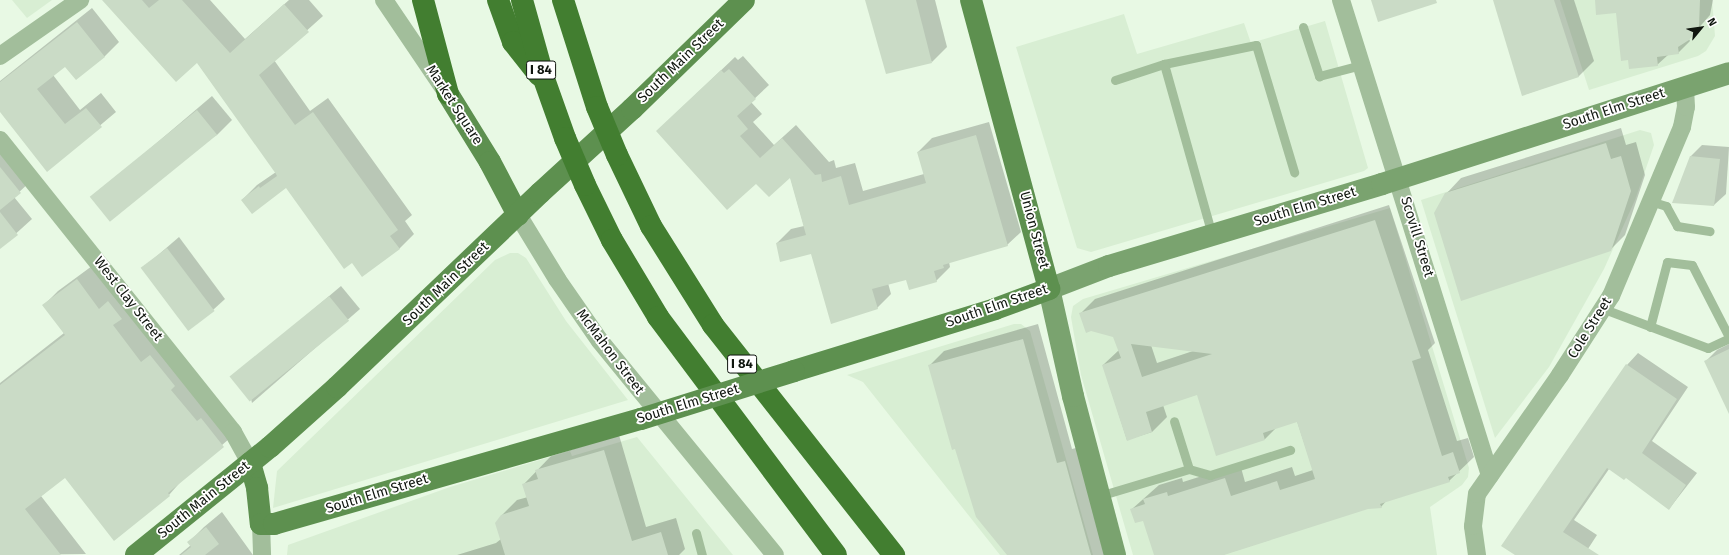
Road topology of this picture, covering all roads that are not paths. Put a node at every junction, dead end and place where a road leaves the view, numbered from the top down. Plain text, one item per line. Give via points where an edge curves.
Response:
1 (80, 0) edge
2 (384, 0) edge
3 (423, 0) edge
4 (498, 0) edge
5 (522, 0) edge
6 (744, 0) edge
7 (971, 0) edge
8 (1341, 0) edge
9 (564, 1) edge
10 (1303, 27) dead end
11 (0, 56) edge
12 (1164, 64) junction
13 (1361, 65) junction
14 (1729, 73) edge
15 (544, 79) junction
16 (1115, 80) dead end
17 (1685, 86) junction
18 (448, 94) junction
19 (0, 140) edge
20 (1294, 172) dead end
21 (1398, 179) junction
22 (1650, 201) junction
23 (518, 215) junction
24 (1710, 231) dead end
25 (1212, 235) junction
26 (1049, 289) junction
27 (1604, 310) junction
28 (1650, 327) junction
29 (1729, 337) edge
30 (1174, 421) dead end
31 (1290, 450) dead end
32 (250, 463) junction
33 (1189, 469) junction
34 (1490, 475) junction
35 (1099, 496) junction
36 (261, 524) junction
37 (696, 533) dead end
38 (136, 555) edge
39 (262, 555) edge
40 (702, 555) edge
41 (775, 555) edge
42 (836, 555) edge
43 (894, 555) edge
44 (1115, 555) edge
45 (1477, 555) edge

1 - 11 street
2 - 18 street, Market Square
3 - 18 highway
4 - 15 highway via 513,42
5 - 15 highway, I 84
6 - 23 main road, South Main Street
7 - 26 main road, Union Street
8 - 13 street, Scovill Street
9 - 43 highway, I 84, bridge via 597,107 651,226 713,325
10 - 13 lane via 1319,76
12 - 16 lane
12 - 20 lane via 1256,45
12 - 25 lane
13 - 21 street, Scovill Street
14 - 17 main road, South Elm Street
15 - 42 highway, I 84, bridge via 585,185 612,240 658,317
17 - 21 main road, South Elm Street
17 - 22 street, Cole Street via 1684,122
18 - 23 main road, Market Square via 490,162
19 - 32 street, West Clay Street via 233,432
21 - 25 main road, South Elm Street
21 - 34 street, Scovill Street
22 - 24 lane via 1666,206 1677,226
22 - 27 street, Cole Street
23 - 32 main road, South Main Street via 337,387
23 - 41 street, McMahon Street via 600,341
25 - 26 main road, South Elm Street via 1109,266
26 - 35 main road, Union Street
26 - 36 main road, South Elm Street, bridge via 995,309 641,419 286,521
27 - 28 lane
27 - 34 street, Cole Street
28 - 29 lane via 1708,348
28 - 29 lane via 1667,262 1692,265
30 - 33 lane
31 - 33 lane via 1210,475
32 - 36 main road via 257,488
32 - 38 main road, South Main Street
33 - 35 lane
34 - 45 street, Cole Street via 1475,502 1473,526
35 - 44 main road, Union Street
36 - 39 street
37 - 40 lane

